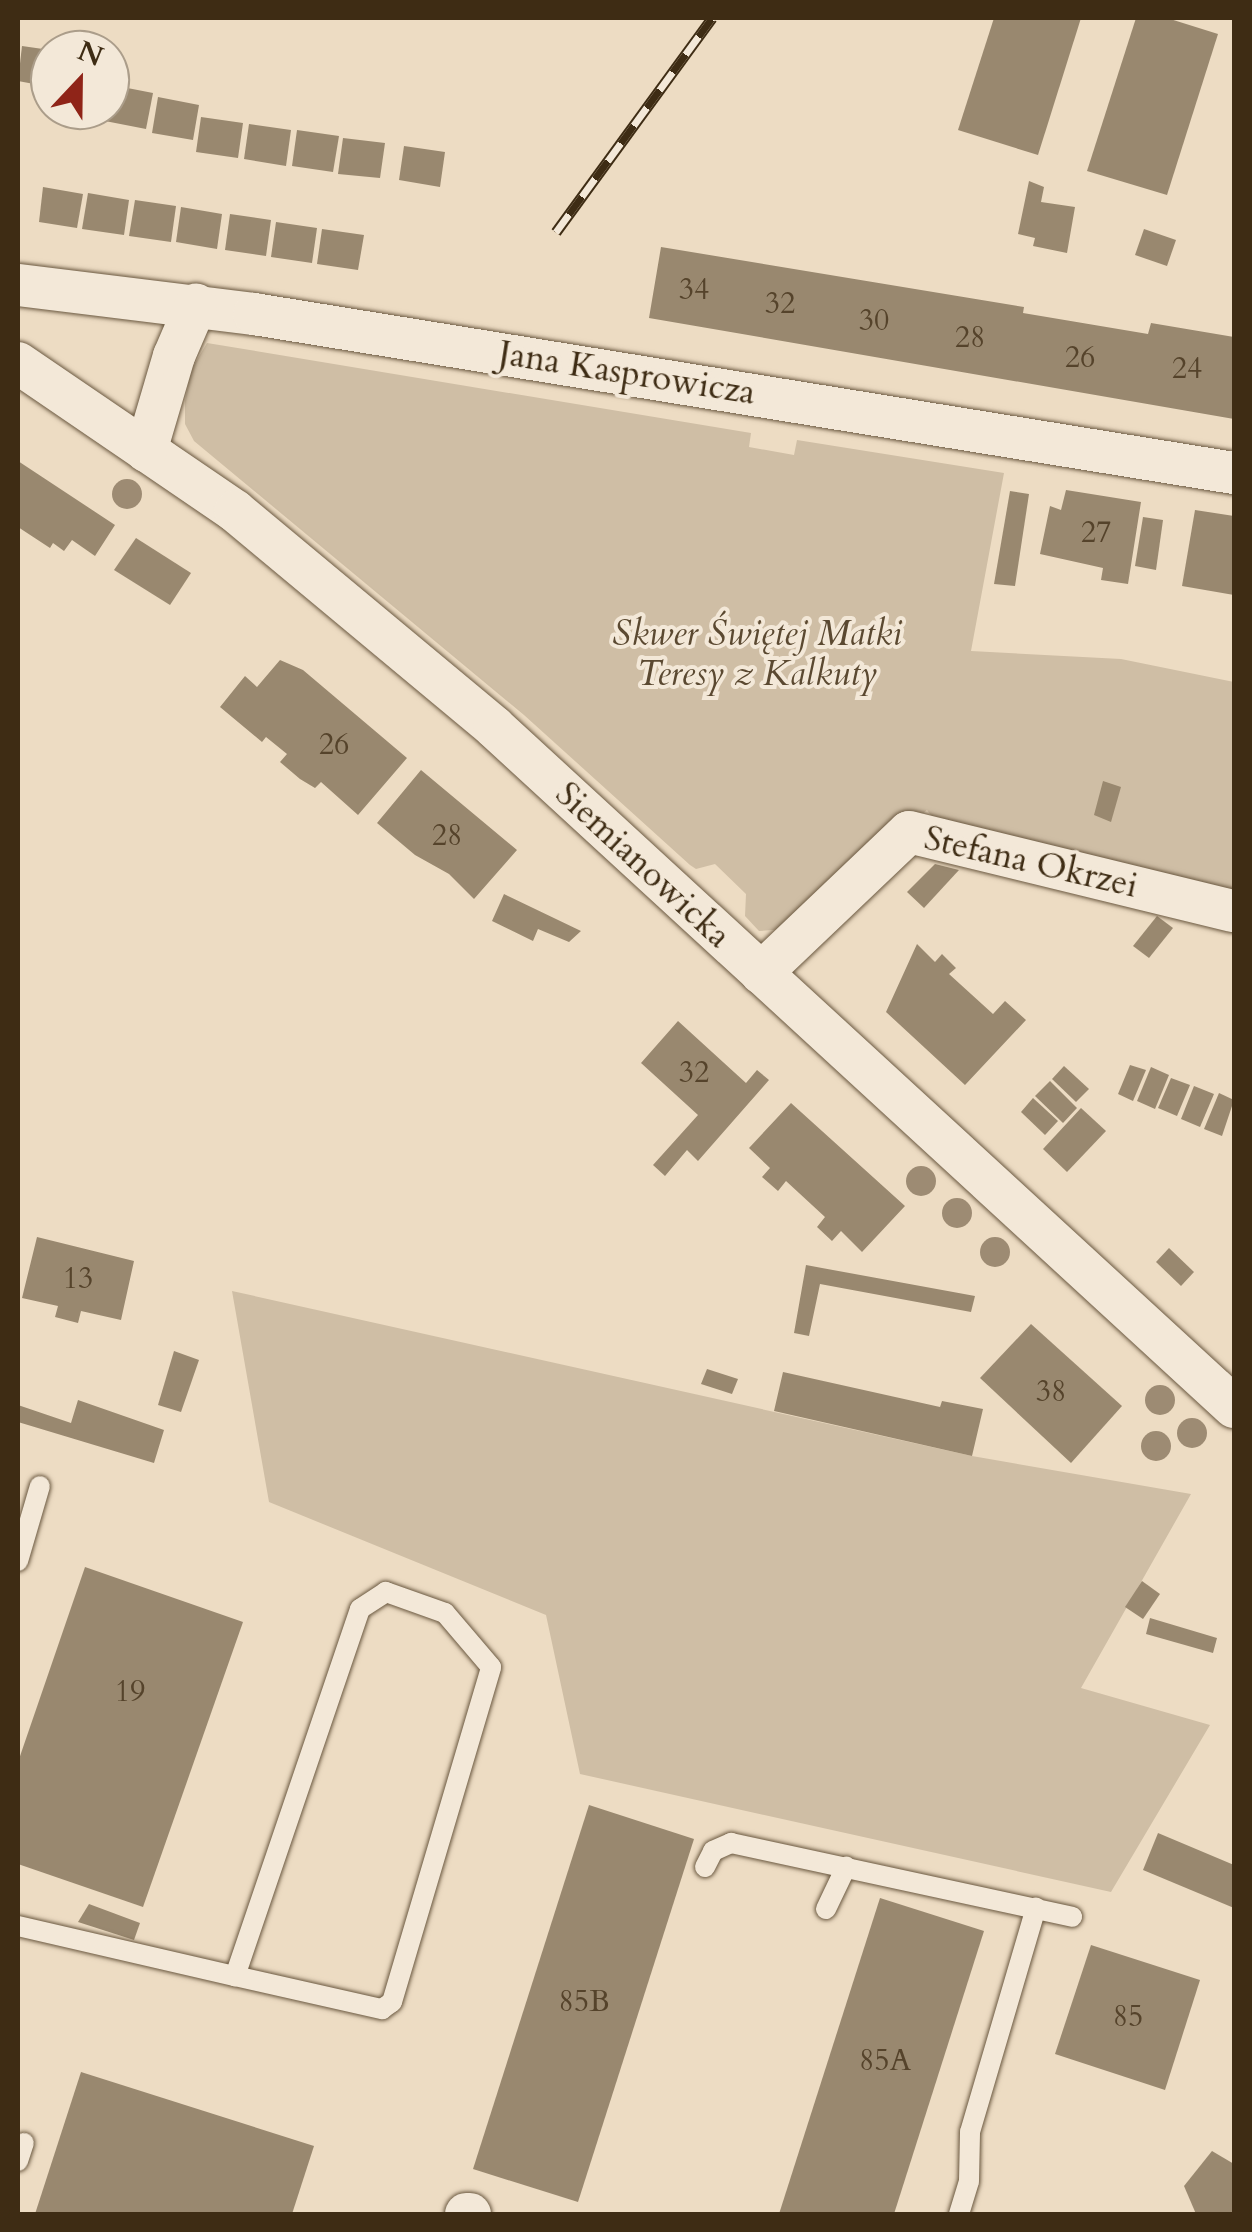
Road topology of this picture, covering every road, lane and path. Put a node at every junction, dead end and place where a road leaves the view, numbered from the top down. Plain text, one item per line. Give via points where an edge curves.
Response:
1 (18, 285) edge
2 (196, 305) junction
3 (18, 364) edge
4 (146, 450) junction
5 (1234, 474) edge
6 (1234, 911) edge
7 (761, 973) junction
8 (1234, 1407) edge
9 (40, 1486) dead end
10 (18, 1561) edge
11 (846, 1866) junction
12 (705, 1867) dead end
13 (1036, 1908) junction
14 (826, 1909) dead end
15 (1072, 1917) dead end
16 (18, 1926) edge
17 (235, 1976) junction
18 (959, 2214) edge

1 - 2 street, Jana Kasprowicza
2 - 4 street
2 - 5 street, Jana Kasprowicza
3 - 4 street, Siemianowicka
4 - 7 street, Siemianowicka via 235,511 494,727
6 - 7 street, Stefana Okrzei via 909,832
7 - 8 street, Siemianowicka
9 - 10 lane
11 - 12 lane via 731,1843 713,1851
11 - 13 lane
11 - 14 lane
13 - 15 lane
13 - 18 lane via 970,2132
16 - 17 lane
17 - 17 lane via 382,2009 392,2002 491,1667 445,1613 386,1592 360,1609

